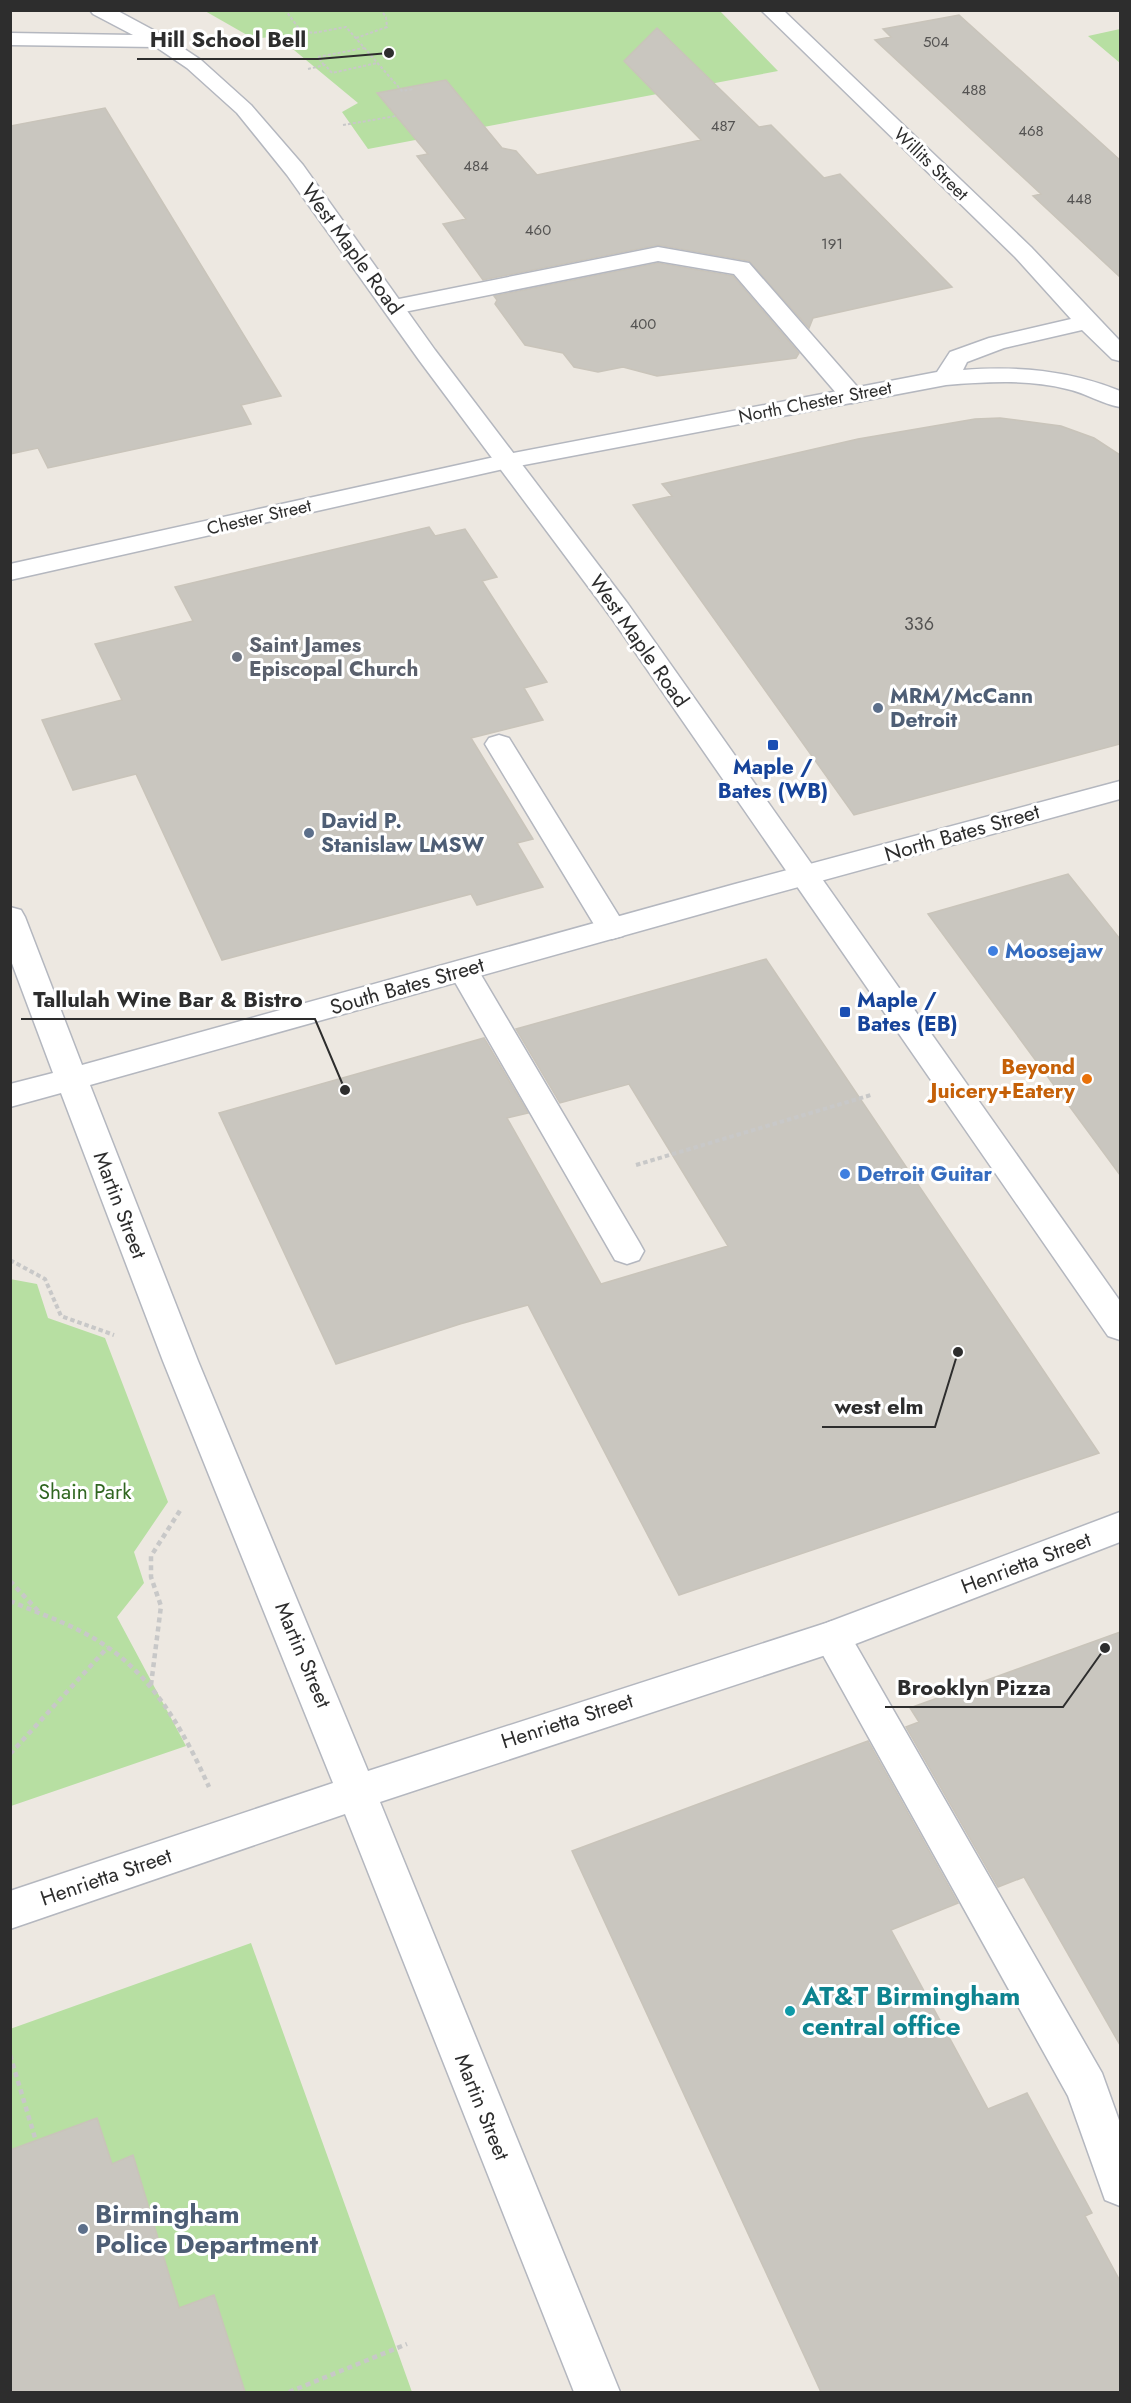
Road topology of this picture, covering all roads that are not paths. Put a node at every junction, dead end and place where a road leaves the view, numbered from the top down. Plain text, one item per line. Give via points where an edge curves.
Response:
1 (100, 10) edge
2 (771, 10) edge
3 (10, 39) edge
4 (161, 42) junction
5 (394, 307) junction
6 (1087, 322) junction
7 (1120, 354) edge
8 (946, 378) junction
9 (852, 396) junction
10 (1120, 400) edge
11 (508, 461) junction
12 (10, 573) edge
13 (499, 744) dead end
14 (1120, 790) edge
15 (804, 876) junction
16 (10, 917) edge
17 (612, 929) junction
18 (463, 970) junction
19 (71, 1079) junction
20 (10, 1096) edge
21 (627, 1251) dead end
22 (1120, 1327) edge
23 (1120, 1527) edge
24 (832, 1637) junction
25 (356, 1792) junction
26 (10, 1910) edge
27 (1120, 2185) edge
28 (597, 2392) edge

1 - 4 street, West Maple Road
2 - 6 street, Willits Street via 1023,252
3 - 4 street
4 - 5 street, West Maple Road via 214,80 272,140
5 - 9 street via 658,254 741,268
5 - 11 street, West Maple Road
6 - 7 street, Willits Street
6 - 8 street via 997,343 958,357
8 - 9 street, North Chester Street
8 - 10 street, North Chester Street via 994,374 1058,378 1091,386
9 - 11 street, North Chester Street
11 - 12 street, Chester Street
11 - 15 street, West Maple Road via 619,610
13 - 17 street
14 - 15 street, North Bates Street
15 - 17 street, South Bates Street
15 - 22 street, West Maple Road
16 - 19 street, Martin Street
17 - 18 street, South Bates Street
18 - 19 street, South Bates Street
18 - 21 street
19 - 20 street, South Bates Street
19 - 25 street, Martin Street via 206,1426
23 - 24 street, Henrietta Street
24 - 25 street, Henrietta Street
24 - 27 street via 1087,2088
25 - 26 street, Henrietta Street
25 - 28 street, Martin Street

